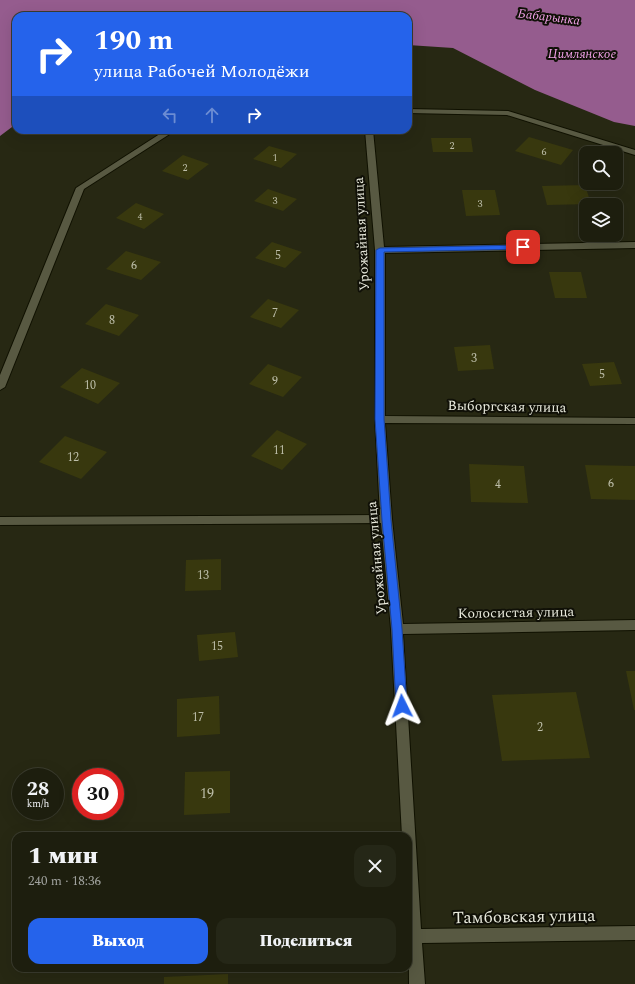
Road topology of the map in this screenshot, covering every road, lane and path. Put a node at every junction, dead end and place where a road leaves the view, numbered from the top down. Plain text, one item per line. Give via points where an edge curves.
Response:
1 (412, 111) edge
2 (166, 134) edge
3 (370, 134) edge
4 (635, 153) edge
5 (635, 245) edge
6 (380, 250) junction
7 (0, 387) edge
8 (380, 419) junction
9 (635, 421) edge
10 (386, 520) junction
11 (0, 521) edge
12 (635, 625) edge
13 (397, 629) junction
14 (408, 832) edge
15 (412, 900) edge
16 (635, 933) edge
17 (414, 936) junction
18 (417, 984) edge

1 - 4 street via 508,114
2 - 7 street via 80,188
3 - 6 street, Урожайная улица
5 - 6 street
6 - 8 street, Урожайная улица
8 - 9 street, Выборгская улица
8 - 10 street, Урожайная улица
10 - 11 street
10 - 13 street, Урожайная улица
12 - 13 street, Колосистая улица
13 - 14 street, Урожайная улица
15 - 17 street, Урожайная улица
16 - 17 street, Тамбовская улица
17 - 18 street, Урожайная улица

